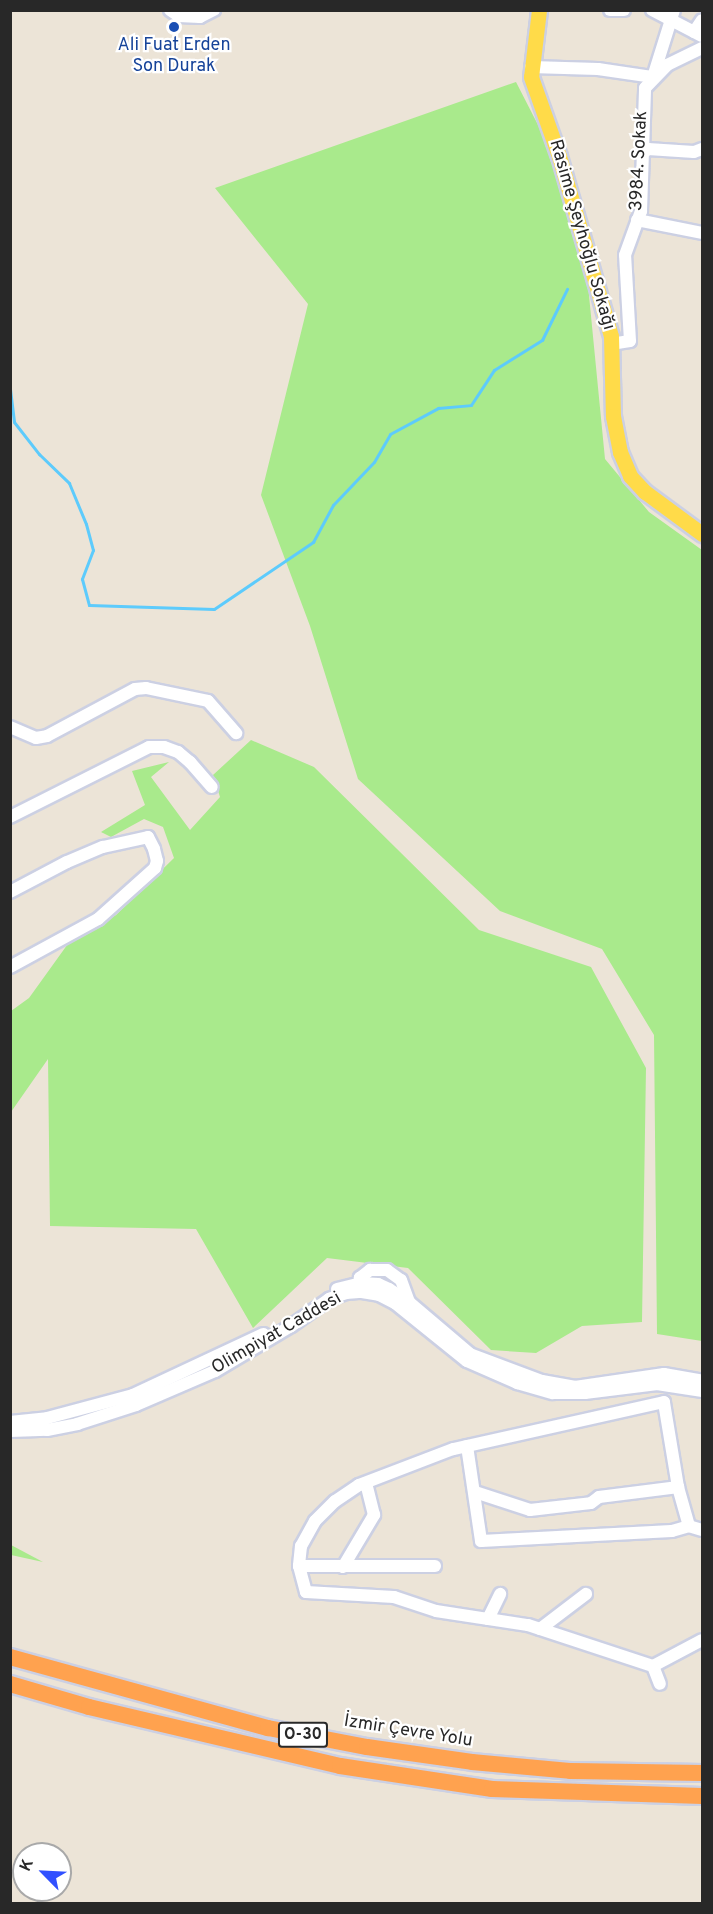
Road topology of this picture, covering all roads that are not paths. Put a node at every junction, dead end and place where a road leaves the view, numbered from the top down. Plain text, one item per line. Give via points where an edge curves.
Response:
1 (170, 10) edge
2 (214, 10) edge
3 (539, 10) edge
4 (610, 10) edge
5 (624, 10) edge
6 (652, 10) edge
7 (672, 15) edge
8 (702, 20) edge
9 (698, 34) edge
10 (702, 48) edge
11 (531, 67) junction
12 (653, 77) junction
13 (702, 149) edge
14 (642, 154) junction
15 (637, 220) junction
16 (702, 233) edge
17 (611, 344) junction
18 (702, 534) edge
19 (10, 727) edge
20 (236, 733) dead end
21 (212, 787) dead end
22 (10, 817) edge
23 (10, 892) edge
24 (10, 967) edge
25 (361, 1283) junction
26 (379, 1295) junction
27 (702, 1381) edge
28 (702, 1391) edge
29 (10, 1422) edge
30 (10, 1431) edge
31 (467, 1446) junction
32 (366, 1483) junction
33 (678, 1487) junction
34 (475, 1492) junction
35 (688, 1526) junction
36 (702, 1530) edge
37 (299, 1566) junction
38 (435, 1566) dead end
39 (343, 1567) junction
40 (500, 1594) dead end
41 (585, 1594) dead end
42 (488, 1619) junction
43 (540, 1629) junction
44 (702, 1640) edge
45 (10, 1657) edge
46 (653, 1666) junction
47 (10, 1684) edge
48 (660, 1684) dead end
49 (702, 1764) edge
50 (603, 1772) junction
51 (702, 1773) edge
52 (601, 1793) junction
53 (702, 1796) edge
54 (702, 1806) edge

1 - 2 street via 179,16 200,17
3 - 11 main road, Rasime Şeyhoğlu Sokağı
4 - 5 street
6 - 7 street
7 - 9 street
7 - 12 street, 3984. Sokak
8 - 9 street
10 - 12 street via 667,65
11 - 12 street via 598,69
11 - 17 main road, Rasime Şeyhoğlu Sokağı
12 - 14 street, 3984. Sokak via 643,100
13 - 14 street via 648,149
14 - 15 street, 3984. Sokak
15 - 16 street
15 - 17 street, 3984. Sokak via 625,255 630,341
17 - 18 main road, Rasime Şeyhoğlu Sokağı via 613,416 620,452 630,476 645,492
19 - 20 street via 36,738 47,736 135,689 146,688 208,701
21 - 22 street via 177,752 149,747
23 - 24 street via 103,847 148,837 154,849 155,868 98,920
25 - 26 street
25 - 27 street, Olimpiyat Caddesi via 378,1284 409,1302 470,1354 542,1382 575,1387 664,1374
25 - 29 street, Olimpiyat Caddesi via 329,1292 266,1333 133,1395 47,1418
26 - 28 street, Olimpiyat Caddesi via 395,1303 466,1361 517,1383 553,1393 657,1384
26 - 30 street, Olimpiyat Caddesi via 346,1293 329,1299 215,1371 136,1405 47,1430
31 - 32 street
31 - 33 street via 664,1402
31 - 34 street
32 - 37 street via 335,1501 315,1521 301,1546
32 - 39 street via 374,1515
33 - 34 street via 530,1510
33 - 35 street
34 - 35 street via 481,1541 672,1531
35 - 36 street
37 - 39 street
37 - 42 street via 306,1592 394,1597 436,1611
38 - 39 street
40 - 42 street
41 - 43 street
42 - 43 street
43 - 46 street
44 - 46 street
45 - 50 highway, İzmir Çevre Yolu / O-30 via 268,1728 472,1762
46 - 48 street
47 - 52 highway, O-30 via 89,1707 340,1767 492,1789
49 - 50 highway
50 - 51 highway, İzmir Çevre Yolu / O-30
52 - 53 highway, O-30
52 - 54 highway via 670,1807

